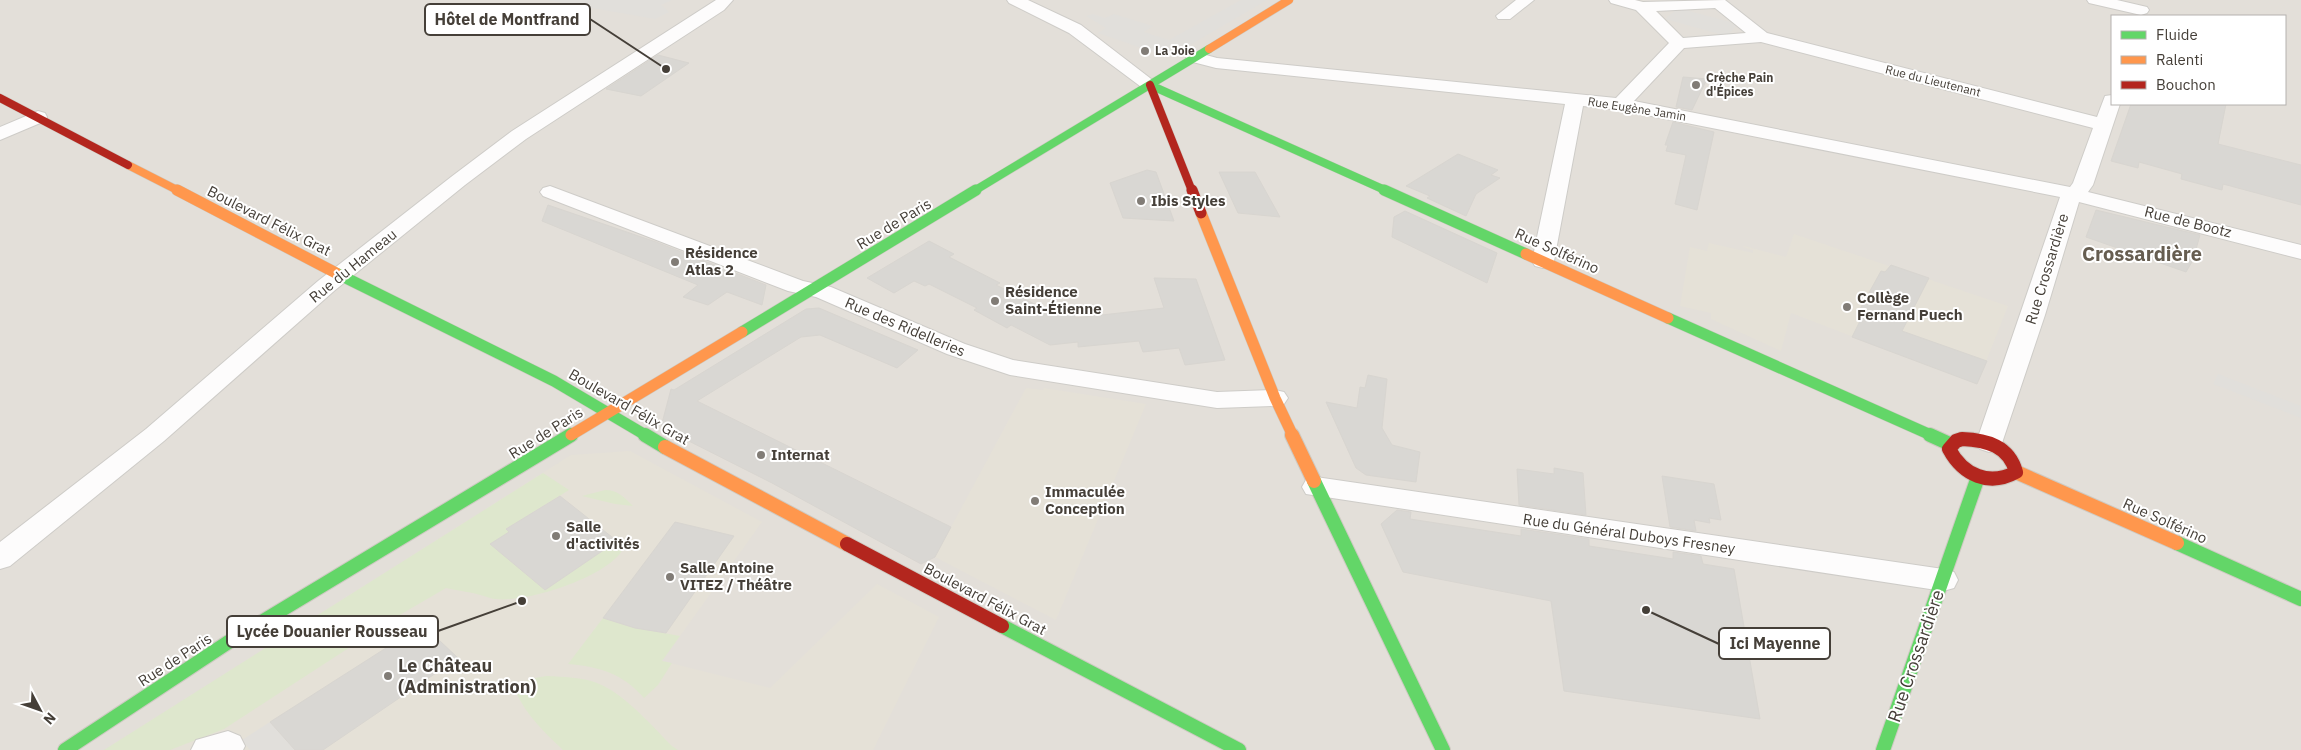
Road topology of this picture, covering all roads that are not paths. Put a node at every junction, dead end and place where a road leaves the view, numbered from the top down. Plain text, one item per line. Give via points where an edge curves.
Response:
1 (725, 0) edge
2 (1015, 0) edge
3 (1289, 0) edge
4 (1526, 0) edge
5 (1617, 0) edge
6 (2095, 0) edge
7 (1719, 2) edge
8 (1642, 7) junction
9 (2142, 9) edge
10 (1504, 16) dead end
11 (1761, 37) junction
12 (1679, 43) junction
13 (1195, 57) junction
14 (1150, 85) junction
15 (0, 98) edge
16 (1575, 100) junction
17 (2111, 103) edge
18 (1622, 104) junction
19 (38, 116) junction
20 (2104, 125) junction
21 (0, 134) edge
22 (550, 192) dead end
23 (2075, 195) junction
24 (2301, 252) edge
25 (1543, 261) junction
26 (341, 275) junction
27 (814, 290) junction
28 (1275, 398) junction
29 (606, 413) junction
30 (1989, 443) junction
31 (1952, 445) junction
32 (2016, 472) junction
33 (1978, 476) junction
34 (1316, 487) junction
35 (0, 558) edge
36 (1943, 580) junction
37 (2301, 599) edge
38 (65, 750) edge
39 (1239, 750) edge
40 (1443, 750) edge
41 (1883, 750) edge

1 - 26 street, Rue du Hameau via 718,8 520,135
2 - 14 street via 1075,29
3 - 13 main road, Rue de Paris
4 - 10 street
5 - 8 street
6 - 9 street
7 - 8 street
7 - 11 street
8 - 12 street
11 - 12 street
11 - 20 street, Rue du Lieutenant
12 - 18 street
13 - 14 main road, Rue de Paris
13 - 16 street, Rue Eugène Jamin via 1216,63
14 - 25 main road, Rue Solférino
14 - 27 main road, Rue de Paris
14 - 28 main road
15 - 19 main road, Boulevard Félix Grat
16 - 18 street, Rue Eugène Jamin
16 - 25 street
17 - 20 street, Rue Crossardière
18 - 23 street, Rue Eugène Jamin
19 - 21 street
19 - 26 main road, Boulevard Félix Grat
20 - 23 street, Rue Crossardière via 2083,185
22 - 27 street, Rue des Ridelleries via 796,286
23 - 24 street, Rue de Bootz
23 - 30 street, Rue Crossardière via 2068,202
25 - 31 main road, Rue Solférino
26 - 29 main road, Boulevard Félix Grat via 554,381
26 - 35 street, Rue du Hameau via 155,435
27 - 28 street, Rue des Ridelleries via 956,349 1010,367 1217,400
27 - 29 main road, Rue de Paris
28 - 34 main road
29 - 38 main road, Rue de Paris via 227,643
29 - 39 main road, Boulevard Félix Grat via 776,507
30 - 31 main road via 1970,439 1956,441
30 - 32 main road via 2007,454 2016,466
31 - 33 main road via 1949,449 1954,460 1967,472
32 - 33 main road via 1998,480
32 - 37 main road, Rue Solférino
33 - 36 main road, Rue Crossardière
34 - 36 street, Rue du Général Duboys Fresney
34 - 40 main road
36 - 41 main road, Rue Crossardière

